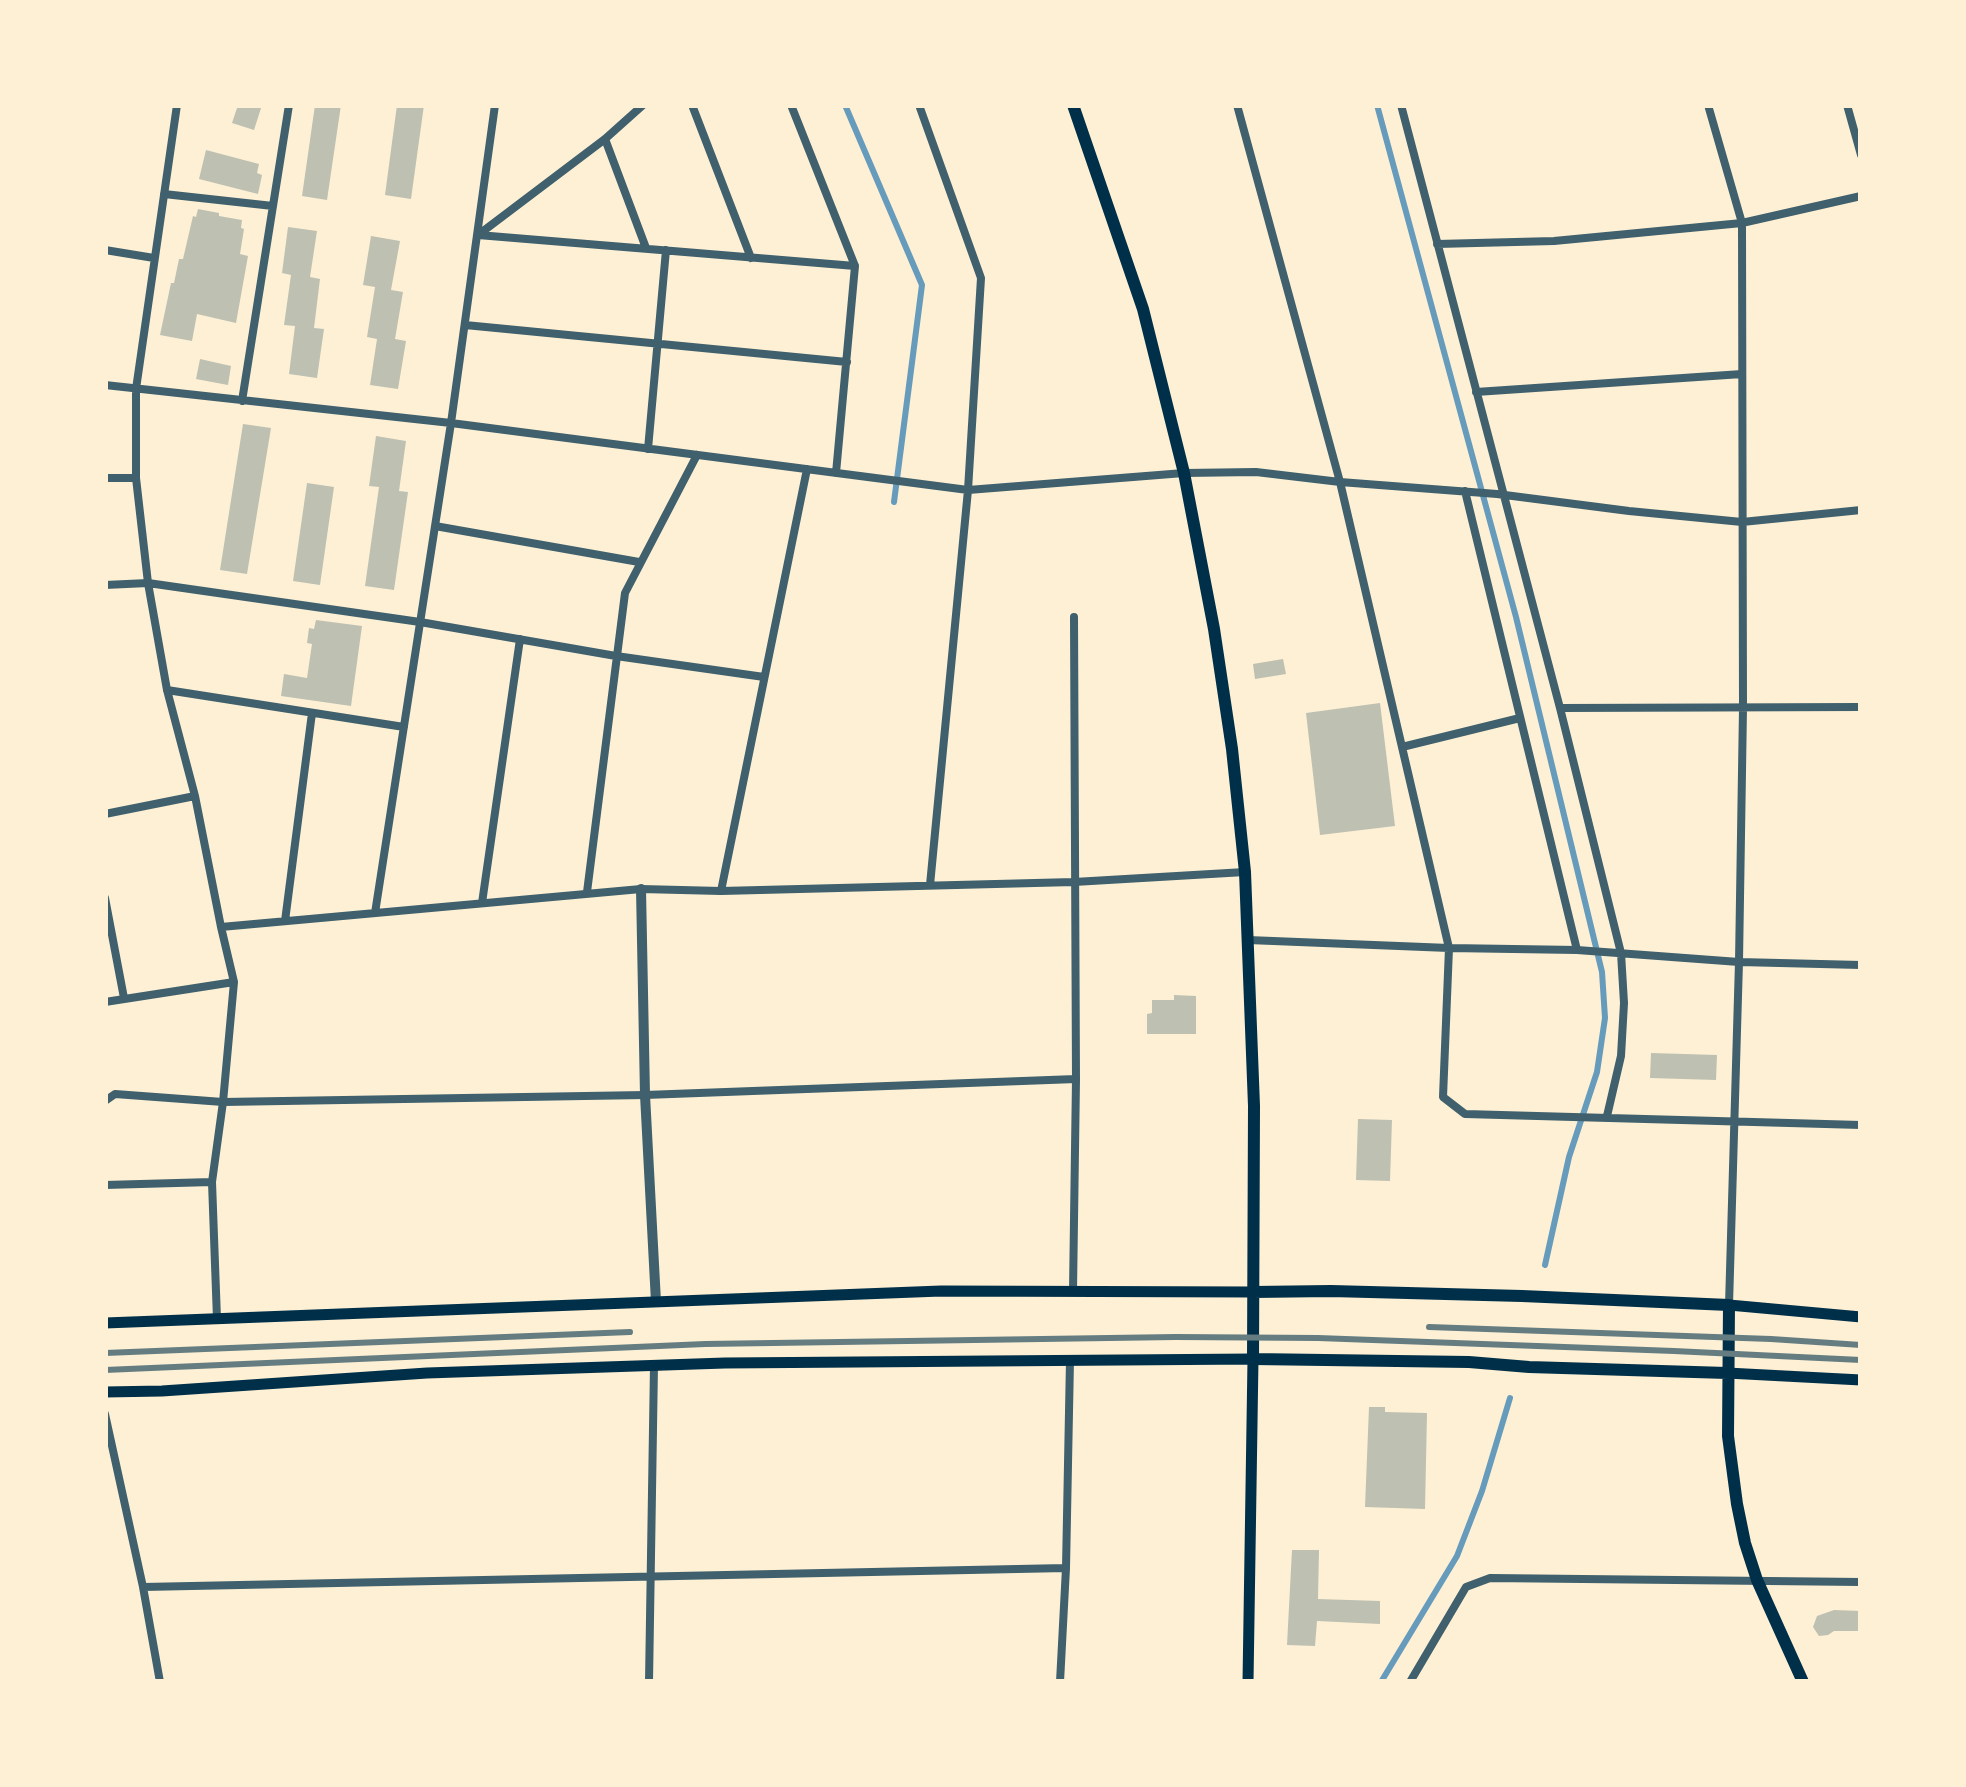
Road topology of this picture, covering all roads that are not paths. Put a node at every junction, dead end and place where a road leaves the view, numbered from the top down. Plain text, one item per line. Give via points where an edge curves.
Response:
1 (177, 105) edge
2 (289, 105) edge
3 (495, 105) edge
4 (643, 105) edge
5 (692, 105) edge
6 (791, 105) edge
7 (918, 105) edge
8 (1073, 105) edge
9 (1237, 105) edge
10 (1401, 105) edge
11 (1708, 105) edge
12 (1847, 105) edge
13 (605, 139) junction
14 (1861, 155) edge
15 (164, 194) junction
16 (1861, 196) edge
17 (273, 206) junction
18 (1742, 223) junction
19 (478, 235) junction
20 (1437, 244) junction
21 (646, 248) junction
22 (105, 250) edge
23 (666, 250) junction
24 (154, 258) junction
25 (750, 258) junction
26 (855, 266) junction
27 (465, 325) junction
28 (658, 343) junction
29 (848, 362) junction
30 (1742, 374) junction
31 (105, 385) edge
32 (136, 390) junction
33 (1476, 392) junction
34 (242, 401) junction
35 (451, 423) junction
36 (648, 448) junction
37 (696, 455) junction
38 (807, 469) junction
39 (836, 473) junction
40 (1184, 473) junction
41 (105, 478) edge
42 (136, 478) junction
43 (1340, 482) junction
44 (968, 490) junction
45 (1465, 491) junction
46 (1500, 495) junction
47 (1861, 510) edge
48 (1742, 522) junction
49 (435, 526) junction
50 (639, 562) junction
51 (148, 583) junction
52 (105, 585) edge
53 (1074, 617) dead end
54 (420, 622) junction
55 (520, 639) junction
56 (616, 656) junction
57 (764, 676) junction
58 (167, 690) junction
59 (1861, 707) edge
60 (1560, 708) junction
61 (1743, 708) junction
62 (312, 712) junction
63 (1520, 718) junction
64 (404, 727) junction
65 (1402, 747) junction
66 (196, 796) junction
67 (105, 814) edge
68 (1245, 872) junction
69 (1074, 882) junction
70 (930, 885) junction
71 (640, 889) junction
72 (721, 891) junction
73 (587, 892) junction
74 (105, 898) edge
75 (482, 902) junction
76 (376, 913) junction
77 (285, 921) junction
78 (221, 927) junction
79 (1248, 940) junction
80 (1449, 948) junction
81 (1577, 950) junction
82 (1622, 953) junction
83 (1738, 962) junction
84 (1861, 965) edge
85 (234, 982) junction
86 (124, 998) junction
87 (105, 1002) edge
88 (1076, 1080) junction
89 (645, 1094) junction
90 (105, 1102) edge
91 (223, 1102) junction
92 (1607, 1116) junction
93 (1734, 1121) junction
94 (1861, 1126) edge
95 (212, 1182) junction
96 (105, 1185) edge
97 (1073, 1291) junction
98 (1254, 1292) junction
99 (656, 1302) junction
100 (1728, 1305) junction
101 (1861, 1317) edge
102 (217, 1319) junction
103 (105, 1323) edge
104 (1252, 1359) junction
105 (1070, 1360) junction
106 (654, 1365) junction
107 (1727, 1373) junction
108 (1861, 1380) edge
109 (105, 1392) edge
110 (105, 1414) edge
111 (1066, 1568) junction
112 (652, 1575) junction
113 (1757, 1580) junction
114 (1861, 1582) edge
115 (143, 1587) junction
116 (160, 1682) edge
117 (649, 1682) edge
118 (1060, 1682) edge
119 (1248, 1682) edge
120 (1410, 1682) edge
121 (1802, 1682) edge

1 - 15 street
2 - 17 street
3 - 19 street
4 - 13 street
5 - 25 street
6 - 26 street
7 - 44 street via 981,278
8 - 40 main road via 1143,309
9 - 43 street
10 - 20 street
11 - 18 street
12 - 14 street
13 - 19 street
13 - 21 street
15 - 17 street
15 - 24 street
16 - 18 street
17 - 34 street
18 - 20 street via 1554,241
18 - 30 street
19 - 21 street
19 - 27 street
20 - 33 street
21 - 23 street
22 - 24 street
23 - 25 street
23 - 28 street
24 - 32 street
25 - 26 street
26 - 29 street
27 - 28 street
27 - 35 street
28 - 29 street
28 - 36 street
29 - 39 street
30 - 33 street
30 - 48 street
31 - 32 street
32 - 34 street
32 - 42 street
33 - 46 street
34 - 35 street
35 - 36 street
35 - 49 street
36 - 37 street
37 - 38 street
37 - 50 street
38 - 39 street
38 - 57 street
39 - 44 street
40 - 43 street via 1256,472
40 - 44 street
40 - 68 main road via 1214,629
41 - 42 street
42 - 51 street
43 - 45 street
43 - 65 street
44 - 70 street
45 - 46 street
45 - 63 street
46 - 48 street
46 - 60 street
47 - 48 street
48 - 61 street
49 - 50 street
49 - 54 street
50 - 56 street via 625,592
51 - 52 street
51 - 54 street
51 - 58 street
53 - 69 street
54 - 55 street
54 - 64 street
55 - 56 street
55 - 75 street
56 - 57 street
56 - 73 street
57 - 72 street
58 - 62 street
58 - 66 street
59 - 61 street
60 - 61 street
60 - 82 street
61 - 83 street
62 - 64 street
62 - 77 street
63 - 65 street
63 - 81 street
64 - 76 street
65 - 80 street
66 - 67 street
66 - 78 street
68 - 69 street
68 - 79 main road
69 - 70 street
69 - 88 street
70 - 72 street
71 - 72 street
71 - 73 street
71 - 89 street
73 - 75 street
74 - 86 street
75 - 76 street
76 - 77 street
77 - 78 street
78 - 85 street
79 - 80 street
79 - 98 main road
80 - 81 street
80 - 92 street via 1443,1096 1465,1114
81 - 82 street
82 - 83 street
82 - 92 street via 1621,1056
83 - 84 street
83 - 93 street
85 - 86 street
85 - 91 street
86 - 87 street
88 - 89 street
88 - 97 street
89 - 91 street
89 - 99 street
90 - 91 street via 116,1094
91 - 95 street
92 - 93 street
93 - 94 street
93 - 100 street
95 - 96 street
95 - 102 street
97 - 98 main road
97 - 99 main road
98 - 100 main road
98 - 104 main road
99 - 102 main road
100 - 101 main road
100 - 107 main road
102 - 103 main road
104 - 105 main road
104 - 107 main road
104 - 119 main road
105 - 106 main road
105 - 111 street
106 - 109 main road
106 - 112 street
107 - 108 main road
107 - 113 main road via 1732,1472
110 - 115 street
111 - 112 street
111 - 118 street
112 - 115 street
112 - 117 street
113 - 114 street
113 - 120 street via 1490,1578 1466,1588
113 - 121 main road
115 - 116 street

